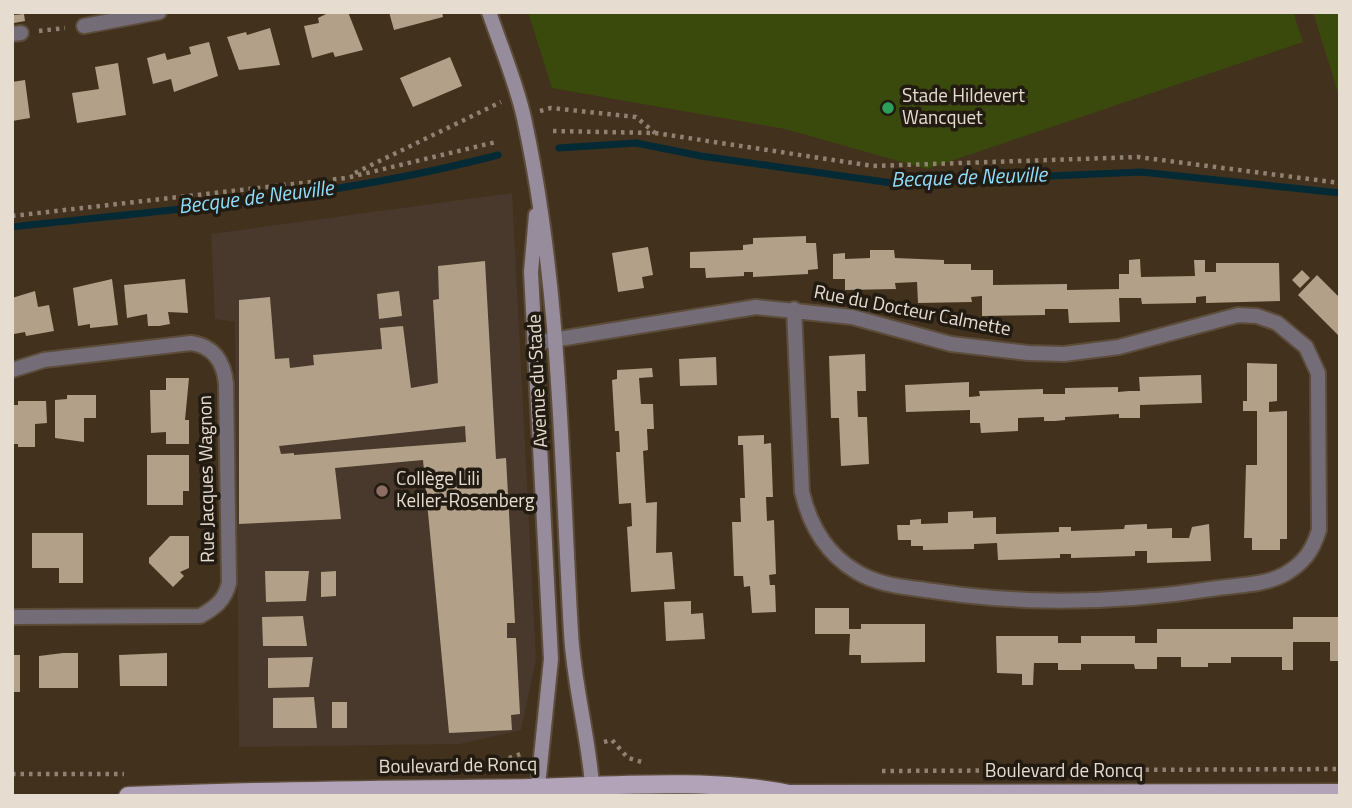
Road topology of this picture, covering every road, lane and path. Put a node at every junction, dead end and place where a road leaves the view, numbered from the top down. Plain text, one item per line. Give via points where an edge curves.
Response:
1 (159, 12) edge
2 (489, 12) edge
3 (84, 26) joint
4 (16, 34) edge
5 (518, 94) junction
6 (523, 114) junction
7 (553, 131) dead end
8 (655, 133) junction
9 (496, 142) dead end
10 (346, 178) junction
11 (1340, 183) edge
12 (538, 197) junction
13 (12, 216) edge
14 (794, 309) junction
15 (556, 339) junction
16 (534, 343) junction
17 (12, 370) edge
18 (12, 617) edge
19 (593, 791) edge
20 (537, 792) edge
21 (1340, 793) edge
22 (789, 794) junction
23 (128, 796) edge
24 (762, 796) edge

1 - 3 street
2 - 5 main road, Avenue du Stade
3 - 4 path
5 - 6 main road, Avenue du Stade
5 - 10 path
6 - 8 path via 551,108 636,117
6 - 12 main road, Avenue du Stade
7 - 8 path
8 - 11 path via 873,166 1139,157
9 - 10 path
10 - 13 path
12 - 15 main road, Avenue du Stade
12 - 16 main road via 531,272
14 - 14 street, Rue du Docteur Calmette via 852,317 975,349 1028,354 1119,347 1238,315 1277,323 1306,347 1318,373 1319,530 1309,555 1267,581 1139,599 1029,602 966,597 872,580 826,548 806,510
14 - 15 street, Rue du Docteur Calmette via 757,307
15 - 16 street, Rue du Docteur Calmette
15 - 19 main road, Avenue du Stade via 572,650
16 - 20 main road via 551,668
17 - 18 street, Rue Jacques Wagnon via 44,360 191,342 216,354 226,384 229,583 217,606 200,616
19 - 20 main road, Boulevard de Roncq
19 - 22 main road, Boulevard de Roncq via 739,787
20 - 23 main road, Boulevard de Roncq via 309,790
21 - 22 main road, Boulevard de Roncq
22 - 24 main road, Boulevard de Roncq

